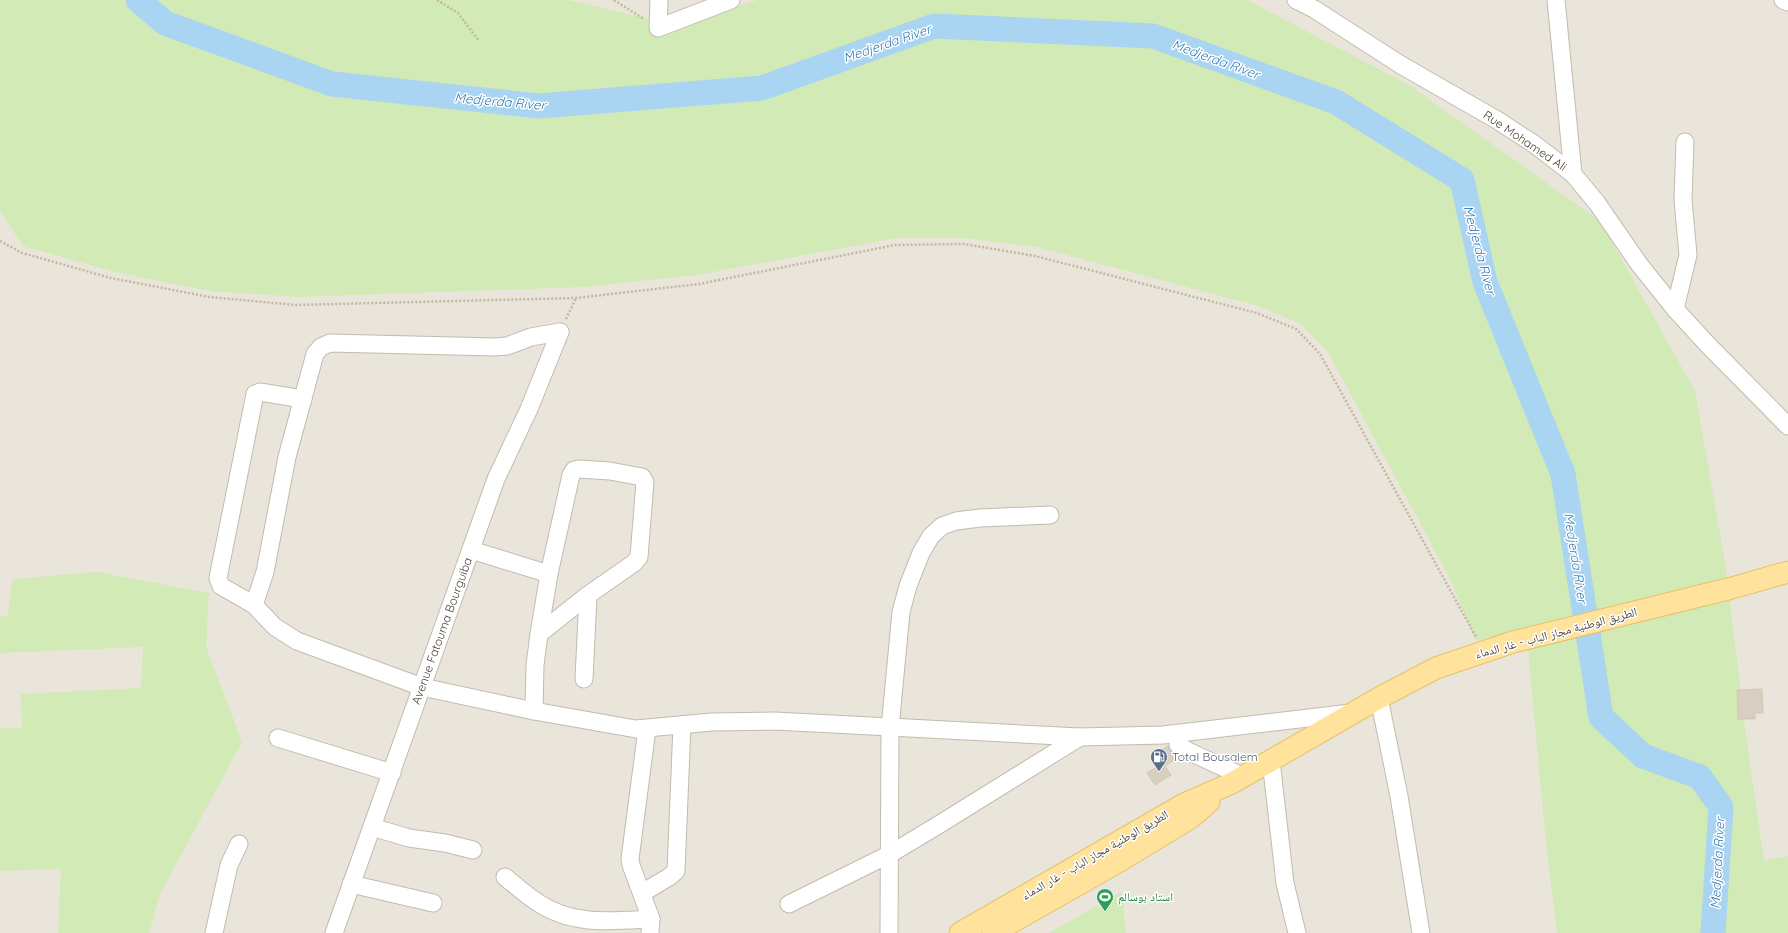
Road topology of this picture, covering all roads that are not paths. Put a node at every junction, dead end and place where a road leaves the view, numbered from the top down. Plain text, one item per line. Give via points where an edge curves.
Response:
1 (659, 0) edge
2 (731, 0) edge
3 (1297, 0) edge
4 (1556, 0) edge
5 (1783, 0) edge
6 (1788, 2) edge
7 (1685, 142) dead end
8 (1573, 174) junction
9 (1675, 309) junction
10 (303, 398) junction
11 (1788, 426) edge
12 (1050, 515) dead end
13 (471, 550) junction
14 (1788, 572) edge
15 (549, 574) junction
16 (588, 595) junction
17 (254, 605) junction
18 (539, 634) junction
19 (584, 679) dead end
20 (422, 687) junction
21 (1379, 698) junction
22 (534, 711) junction
23 (1353, 713) junction
24 (682, 724) junction
25 (890, 728) junction
26 (647, 729) junction
27 (1080, 737) junction
28 (278, 738) dead end
29 (1178, 745) dead end
30 (1271, 761) junction
31 (392, 773) junction
32 (1238, 780) junction
33 (372, 827) junction
34 (239, 844) dead end
35 (473, 850) dead end
36 (890, 854) junction
37 (1089, 869) junction
38 (505, 877) dead end
39 (351, 884) junction
40 (642, 893) junction
41 (433, 903) dead end
42 (789, 904) dead end
43 (651, 926) edge
44 (214, 933) edge
45 (334, 933) edge
46 (889, 933) edge
47 (960, 933) edge
48 (993, 933) edge
49 (1297, 933) edge
50 (1421, 933) edge

1 - 2 street via 658,28
3 - 8 street, Rue Mohamed Ali via 1401,65 1497,120
4 - 8 street
5 - 6 street
7 - 9 street via 1683,200 1688,255
8 - 9 street, Rue Mohamed Ali
9 - 11 street, Rue Mohamed Ali
10 - 13 street, Avenue Fatouma Bourguiba via 315,354 320,347 330,343 495,347 560,332 529,409 496,479
10 - 17 street via 287,457 265,572
10 - 17 street via 260,392 254,397 218,578 221,586
12 - 25 street via 956,521 942,526 931,536 910,580 901,612
13 - 15 street
13 - 20 street, Avenue Fatouma Bourguiba
14 - 21 main road, الطريق الوطنية مجاز الباب - غار الدماء via 1513,642 1436,668
15 - 16 street via 569,480 574,470 610,471 642,477 645,482 639,557
15 - 18 street
16 - 18 street
16 - 19 street
17 - 20 street via 275,627 297,641
18 - 22 street
20 - 22 street
20 - 31 street, Avenue Fatouma Bourguiba
21 - 23 main road, الطريق الوطنية مجاز الباب - غار الدماء
21 - 50 street via 1399,796
22 - 26 street
23 - 27 street via 1163,735
23 - 30 main road, الطريق الوطنية مجاز الباب - غار الدماء
24 - 25 street via 775,721
24 - 26 street
24 - 40 street via 676,871 669,878
25 - 27 street
25 - 36 street
26 - 40 street via 630,859
27 - 36 street
28 - 31 street
29 - 32 street
30 - 32 main road, الطريق الوطنية مجاز الباب - غار الدماء
30 - 49 street via 1285,883
31 - 33 street, Avenue Fatouma Bourguiba
32 - 37 main road, الطريق الوطنية مجاز الباب - غار الدماء via 1192,817
33 - 35 street via 409,838
33 - 39 street, Avenue Fatouma Bourguiba
34 - 44 street via 227,870
36 - 42 street
36 - 46 street
37 - 47 main road, الطريق الوطنية مجاز الباب - غار الدماء
37 - 48 main road, الطريق الوطنية مجاز الباب - غار الدماء
38 - 43 street via 537,903 559,914 577,920
39 - 41 street
39 - 45 street, Avenue Fatouma Bourguiba
40 - 43 street

